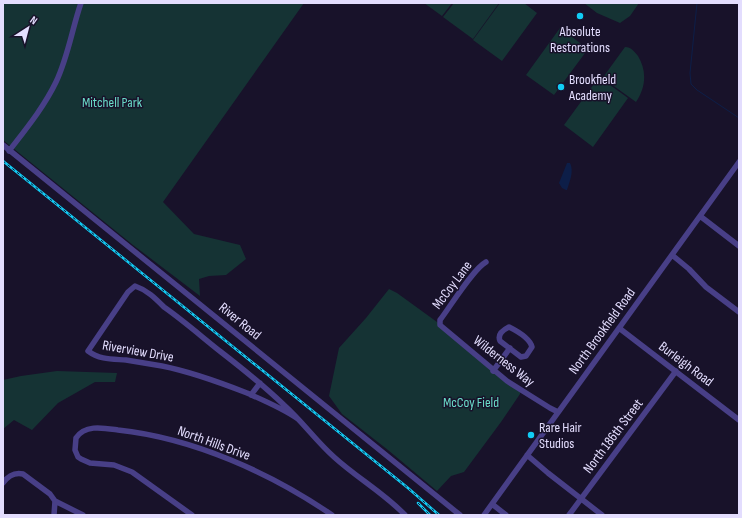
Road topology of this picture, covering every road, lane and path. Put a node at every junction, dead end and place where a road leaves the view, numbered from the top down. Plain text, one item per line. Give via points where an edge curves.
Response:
1 (81, 3) edge
2 (3, 145) edge
3 (10, 151) junction
4 (739, 162) edge
5 (700, 216) junction
6 (739, 246) edge
7 (672, 255) junction
8 (486, 262) dead end
9 (739, 312) edge
10 (439, 323) joint
11 (619, 328) junction
12 (510, 348) junction
13 (493, 371) junction
14 (676, 371) junction
15 (260, 383) junction
16 (252, 395) junction
17 (558, 412) junction
18 (298, 420) junction
19 (739, 420) edge
20 (527, 455) junction
21 (3, 483) edge
22 (581, 499) junction
23 (55, 501) junction
24 (492, 504) junction
25 (54, 515) edge
26 (83, 515) edge
27 (192, 515) edge
28 (332, 515) edge
29 (404, 515) edge
30 (460, 515) edge
31 (484, 515) edge
32 (506, 515) edge
33 (569, 515) edge
34 (602, 515) edge

1 - 3 street via 56,82
2 - 3 street, River Road
3 - 30 street, River Road
4 - 5 street, North Brookfield Road
5 - 6 street
5 - 7 street, North Brookfield Road
7 - 9 street via 706,287
7 - 11 street, North Brookfield Road
8 - 10 street, McCoy Lane via 473,274
10 - 13 street, Wilderness Way
11 - 14 street, Burleigh Road
11 - 17 street, North Brookfield Road
12 - 12 street via 498,338 501,332 509,328 528,340 532,347 524,357
12 - 13 street
13 - 17 street, Wilderness Way
14 - 19 street, Burleigh Road
14 - 22 street, North 186th Street
15 - 16 street
15 - 16 street, Riverview Drive via 154,297 135,286 128,292 88,351 104,359 142,362 201,376
15 - 18 street, Riverview Drive
16 - 18 street, Riverview Drive via 282,409
17 - 20 street, North Brookfield Road
18 - 29 street, Riverview Drive via 338,461
20 - 22 street
20 - 24 street, North Brookfield Road
21 - 23 street via 13,474 23,474 50,494
22 - 33 street, North 186th Street
22 - 34 street
23 - 25 street
23 - 26 street
24 - 31 street, North Brookfield Road
24 - 32 street
27 - 28 street, North Hills Drive via 132,472 114,465 90,463 81,459 76,454 74,446 78,435 88,429 110,429 153,435 185,444 281,484

